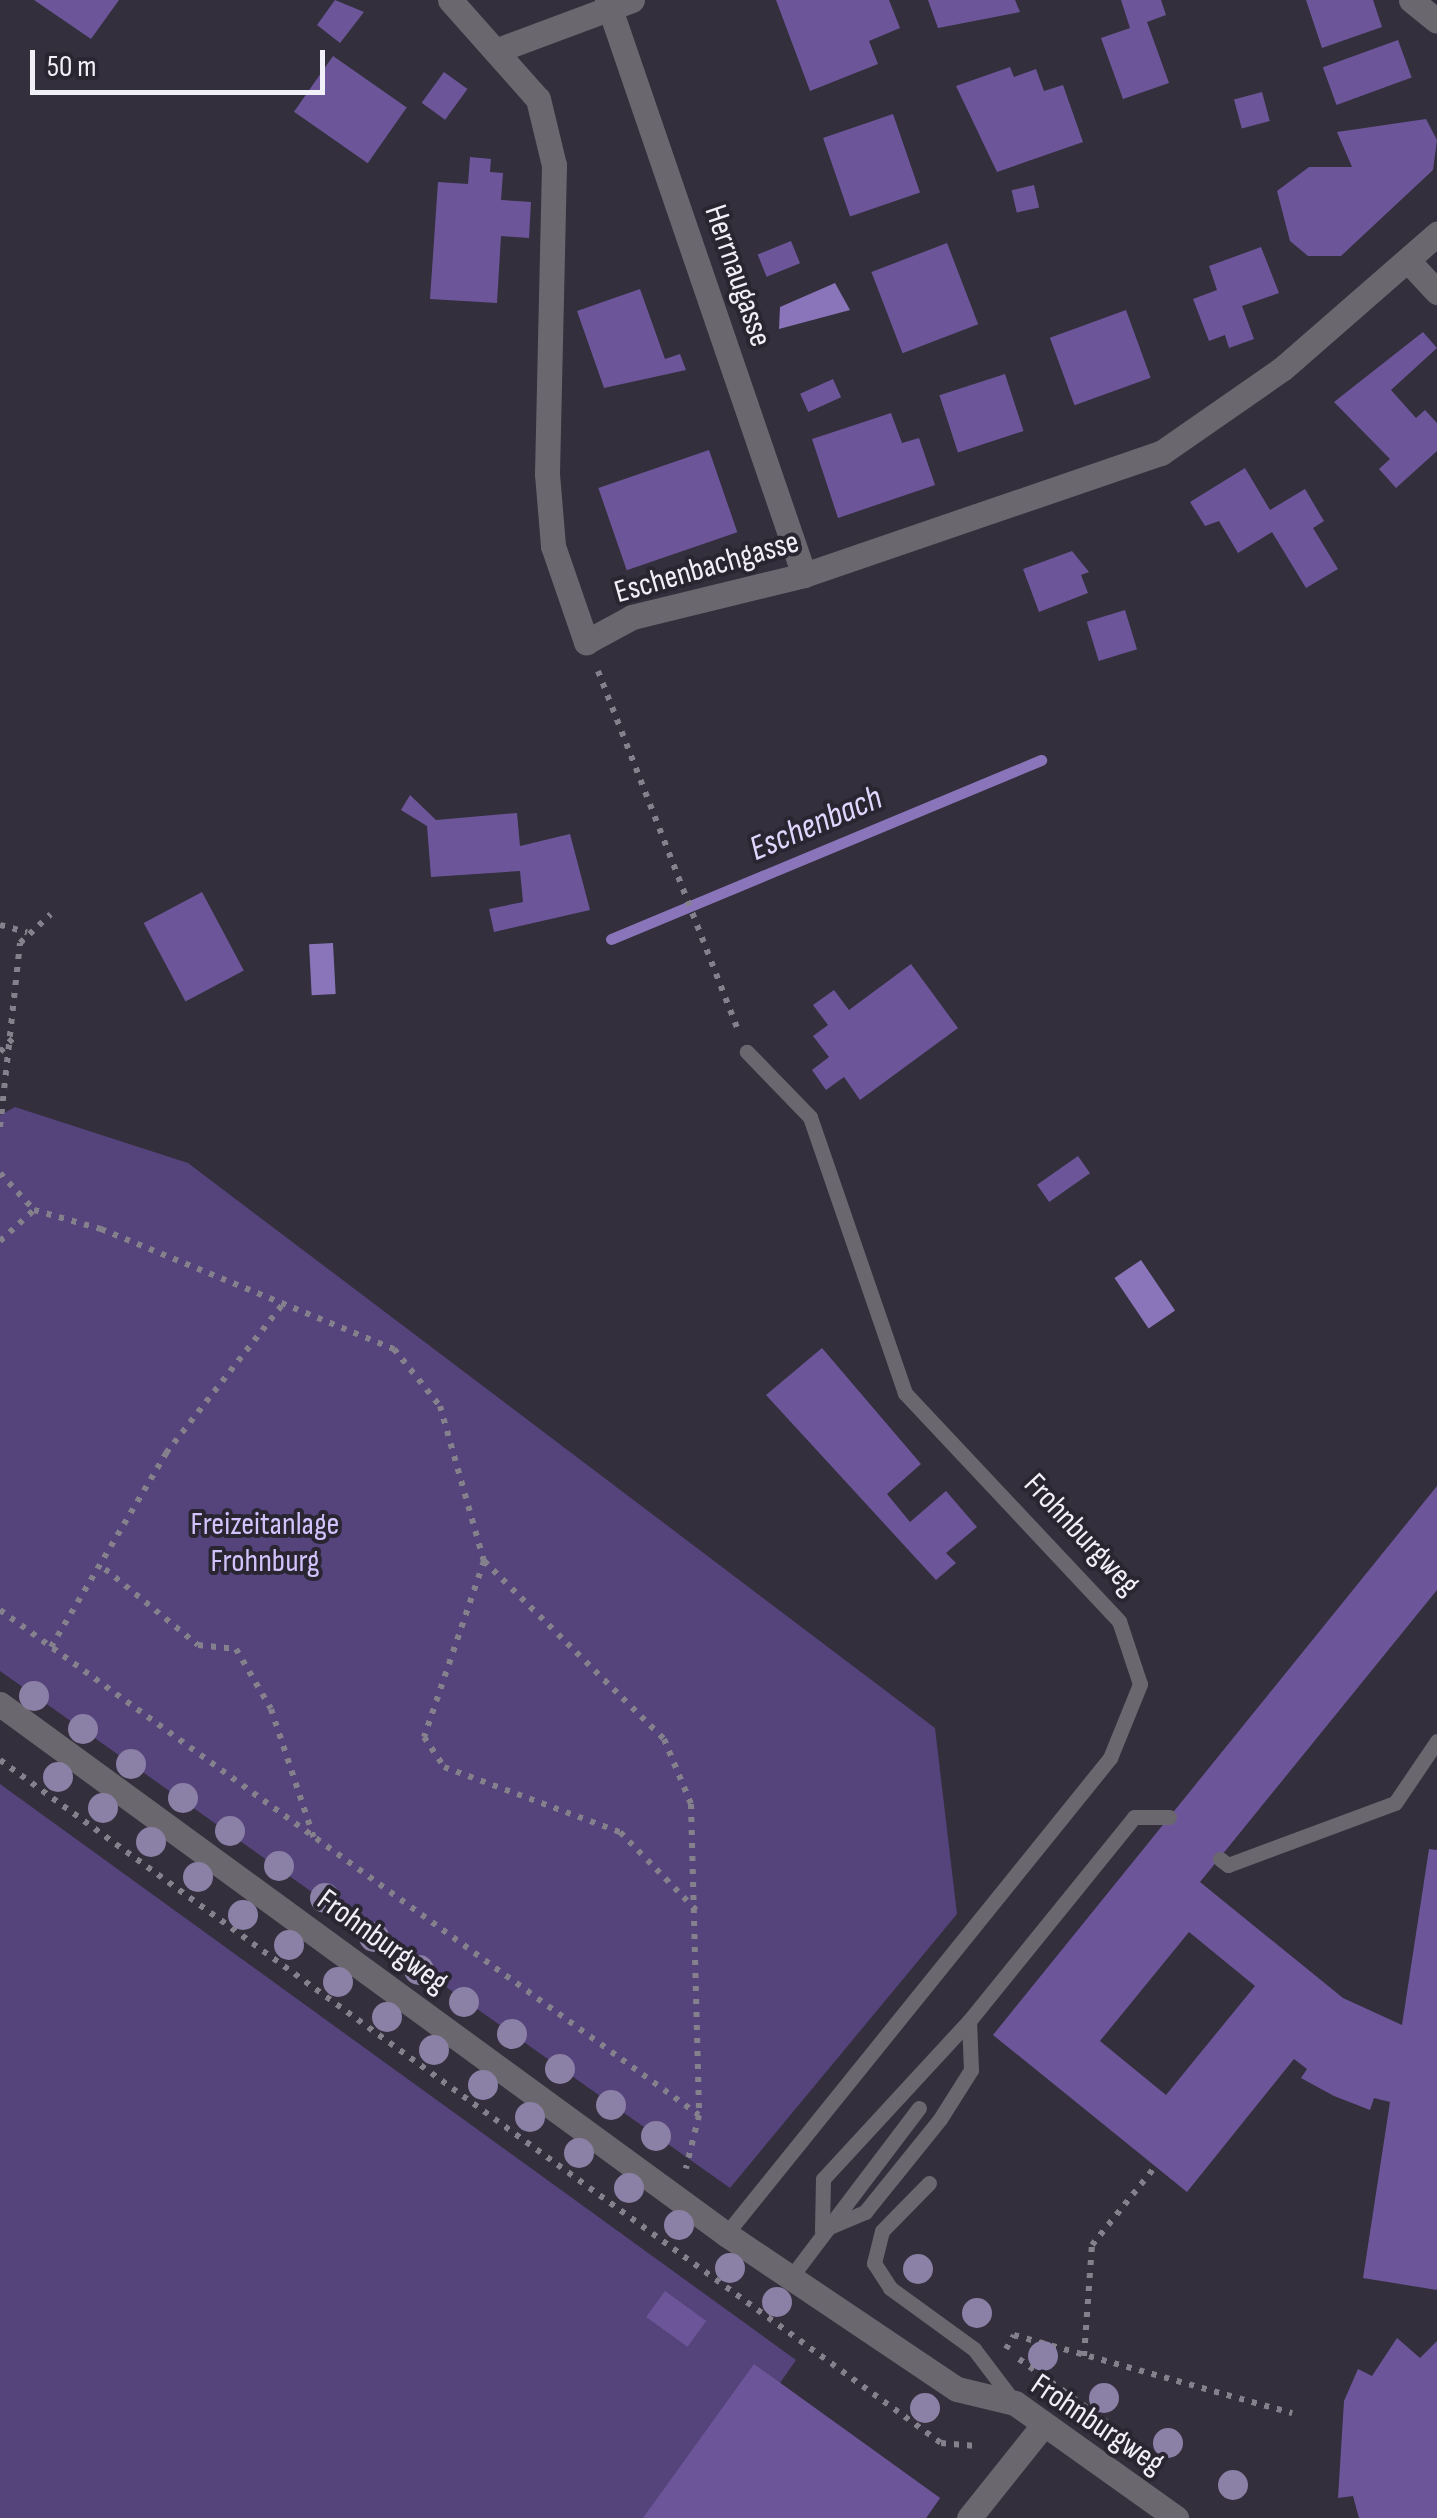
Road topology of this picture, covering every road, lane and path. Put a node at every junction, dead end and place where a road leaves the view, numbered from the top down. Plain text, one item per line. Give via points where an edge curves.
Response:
1 (450, 0) edge
2 (1411, 0) edge
3 (616, 3) edge
4 (1437, 20) edge
5 (498, 50) junction
6 (1437, 234) edge
7 (1410, 263) junction
8 (1437, 292) edge
9 (804, 575) junction
10 (586, 642) junction
11 (52, 914) dead end
12 (0, 925) edge
13 (27, 932) junction
14 (14, 1037) junction
15 (0, 1052) edge
16 (747, 1052) joint
17 (0, 1128) edge
18 (0, 1173) edge
19 (34, 1210) junction
20 (0, 1241) edge
21 (283, 1304) junction
22 (484, 1561) junction
23 (105, 1569) junction
24 (0, 1610) edge
25 (51, 1647) junction
26 (0, 1704) edge
27 (1437, 1742) edge
28 (0, 1760) edge
29 (1169, 1817) dead end
30 (315, 1842) junction
31 (1220, 1859) dead end
32 (697, 1911) junction
33 (969, 2021) junction
34 (918, 2108) dead end
35 (700, 2115) junction
36 (1155, 2167) dead end
37 (929, 2182) dead end
38 (664, 2188) junction
39 (822, 2230) junction
40 (726, 2234) junction
41 (790, 2278) junction
42 (1084, 2356) junction
43 (1014, 2403) junction
44 (1292, 2413) dead end
45 (1044, 2424) junction
46 (1116, 2428) dead end
47 (979, 2446) dead end
48 (969, 2518) edge
49 (1176, 2518) edge

1 - 5 street, Eschenbachgasse
2 - 4 street
3 - 5 street
3 - 9 street, Herrnaugasse
5 - 10 street, Eschenbachgasse via 538,99 554,166 547,474 553,546
6 - 7 street, Eschenbachgasse
7 - 8 street
7 - 9 street, Eschenbachgasse via 1161,453
9 - 10 street, Eschenbachgasse via 632,616
10 - 16 path
11 - 13 path
12 - 13 path
13 - 14 path
14 - 15 path
14 - 17 path
16 - 40 lane, Frohnburgweg via 810,1117 905,1393 1118,1621 1140,1684 1110,1758
18 - 19 path
19 - 20 path
19 - 21 path
21 - 22 path via 394,1348 440,1406
21 - 23 path via 166,1453
22 - 32 path via 664,1739 691,1804
22 - 32 path via 424,1738 444,1767 620,1832
23 - 25 path
23 - 30 path via 198,1645 236,1649 272,1709
24 - 25 path
25 - 30 path
26 - 38 street, Frohnburgweg
27 - 31 lane via 1395,1802 1228,1865
28 - 47 path via 942,2443
29 - 33 lane via 1134,1818
30 - 35 path
32 - 35 path
33 - 39 lane via 823,2179
33 - 39 lane via 972,2070 940,2119 864,2212
34 - 39 lane
35 - 38 path via 690,2164
36 - 42 path via 1092,2245
37 - 43 lane via 882,2230 874,2263 890,2288 974,2349
38 - 40 street, Frohnburgweg
39 - 41 lane
40 - 41 street, Frohnburgweg
41 - 43 street, Frohnburgweg via 957,2389
42 - 44 path
42 - 46 path via 1014,2336 1006,2350
43 - 45 street, Frohnburgweg
45 - 48 street
45 - 49 street, Frohnburgweg

